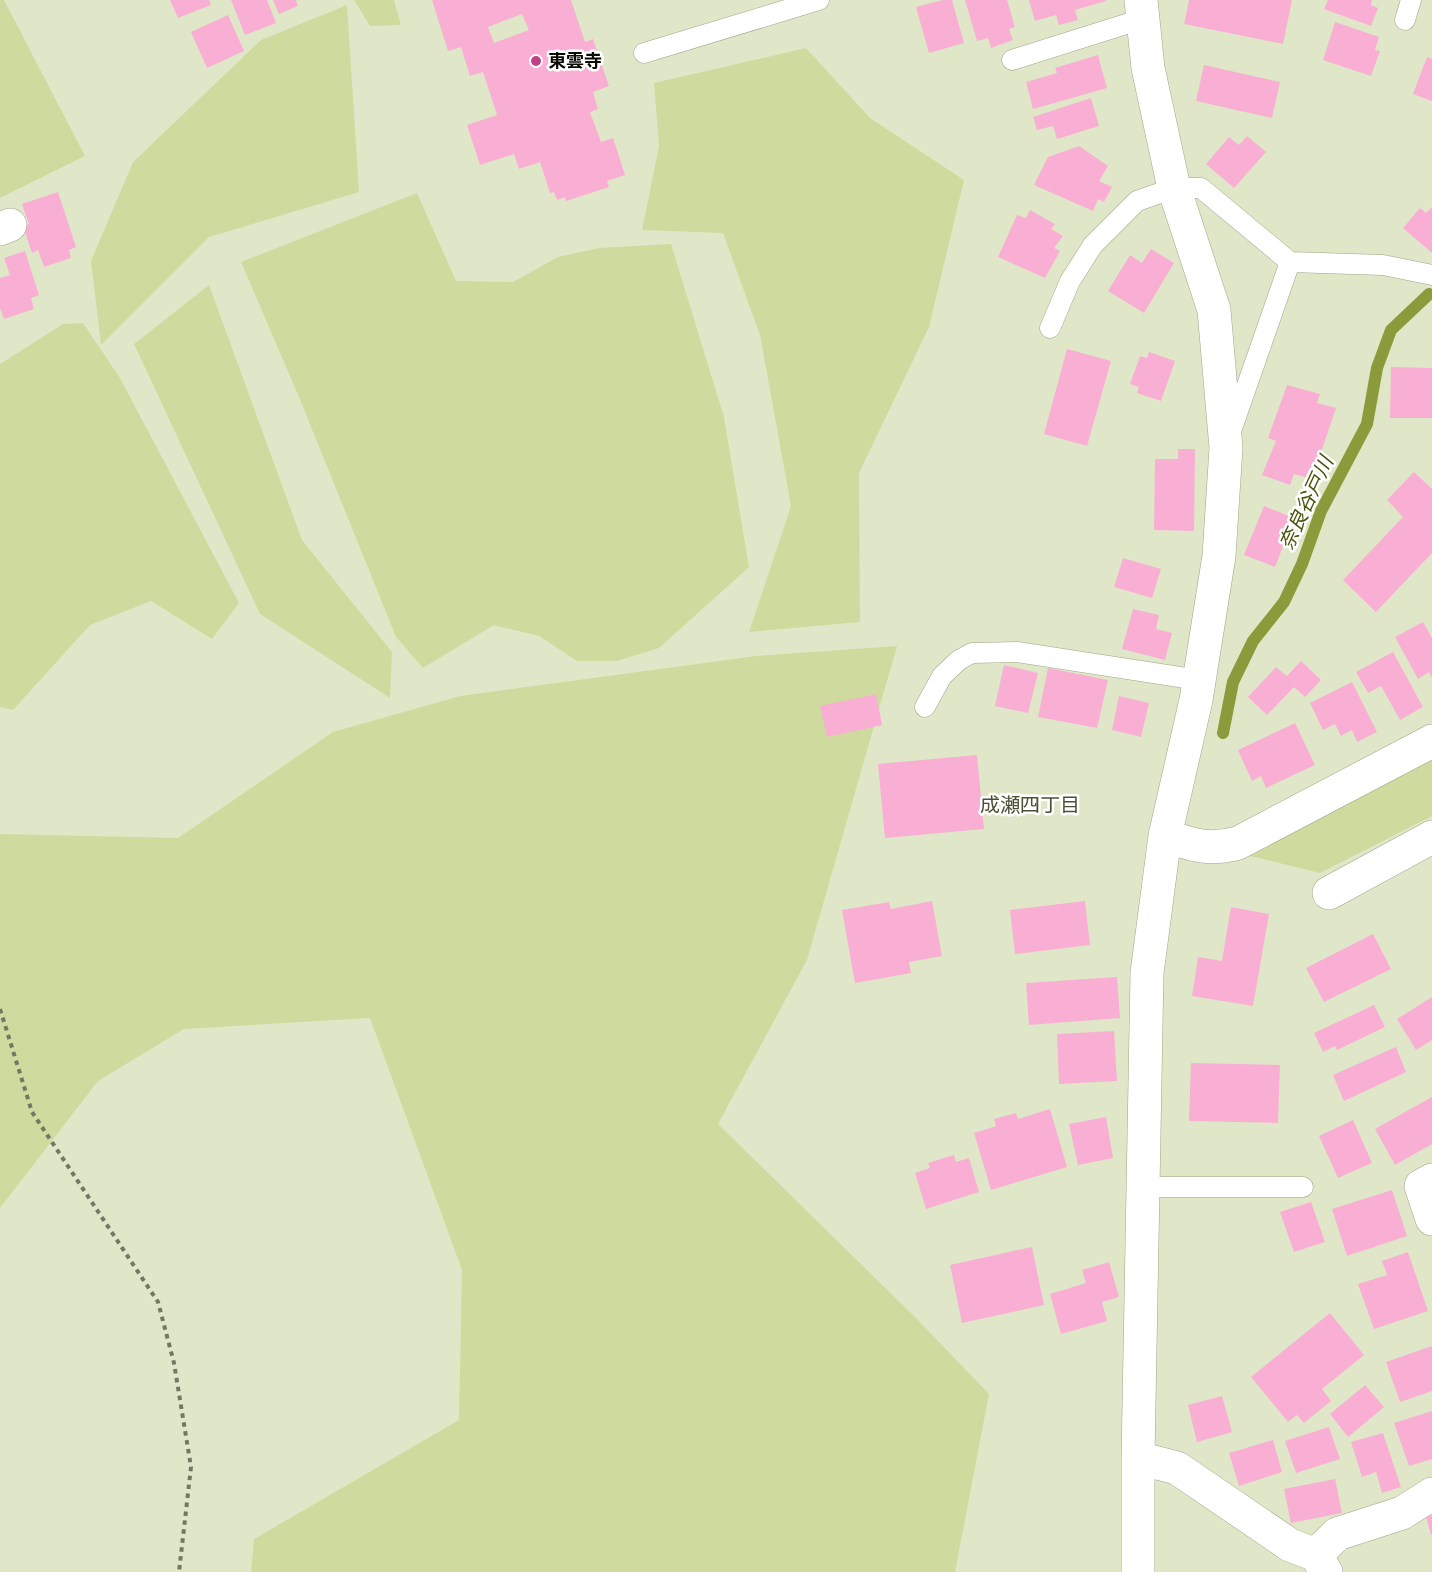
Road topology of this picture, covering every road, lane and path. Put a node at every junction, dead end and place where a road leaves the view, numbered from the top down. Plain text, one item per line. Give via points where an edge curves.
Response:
1 (819, 0) edge
2 (1412, 0) edge
3 (1141, 10) edge
4 (1405, 20) dead end
5 (644, 53) dead end
6 (1012, 60) dead end
7 (1174, 188) junction
8 (1290, 262) junction
9 (1432, 276) edge
10 (1050, 328) dead end
11 (1226, 448) junction
12 (1199, 680) junction
13 (925, 707) dead end
14 (1432, 741) edge
15 (1165, 836) junction
16 (1432, 838) edge
17 (1329, 893) dead end
18 (0, 1009) edge
19 (1432, 1180) edge
20 (1142, 1187) junction
21 (1303, 1187) dead end
22 (1432, 1219) edge
23 (1138, 1458) junction
24 (1432, 1494) edge
25 (1321, 1564) edge
26 (179, 1572) edge
27 (1138, 1572) edge

1 - 5 lane
2 - 4 lane
3 - 6 lane
3 - 7 street via 1148,68
7 - 8 lane via 1201,188
7 - 10 lane via 1137,201 1093,245 1071,280
7 - 11 street via 1214,310
8 - 9 lane via 1383,265
8 - 11 lane
11 - 12 street via 1219,556
12 - 13 lane via 1017,652 972,653 942,676
12 - 15 street
14 - 15 street via 1238,843 1221,848 1202,847
15 - 20 street via 1147,973
16 - 17 street
18 - 26 path via 32,1112 158,1302 174,1363 191,1467
19 - 22 street via 1421,1186
20 - 21 lane
20 - 23 street
23 - 25 street via 1177,1468
23 - 27 street
24 - 25 street via 1402,1513 1337,1534

